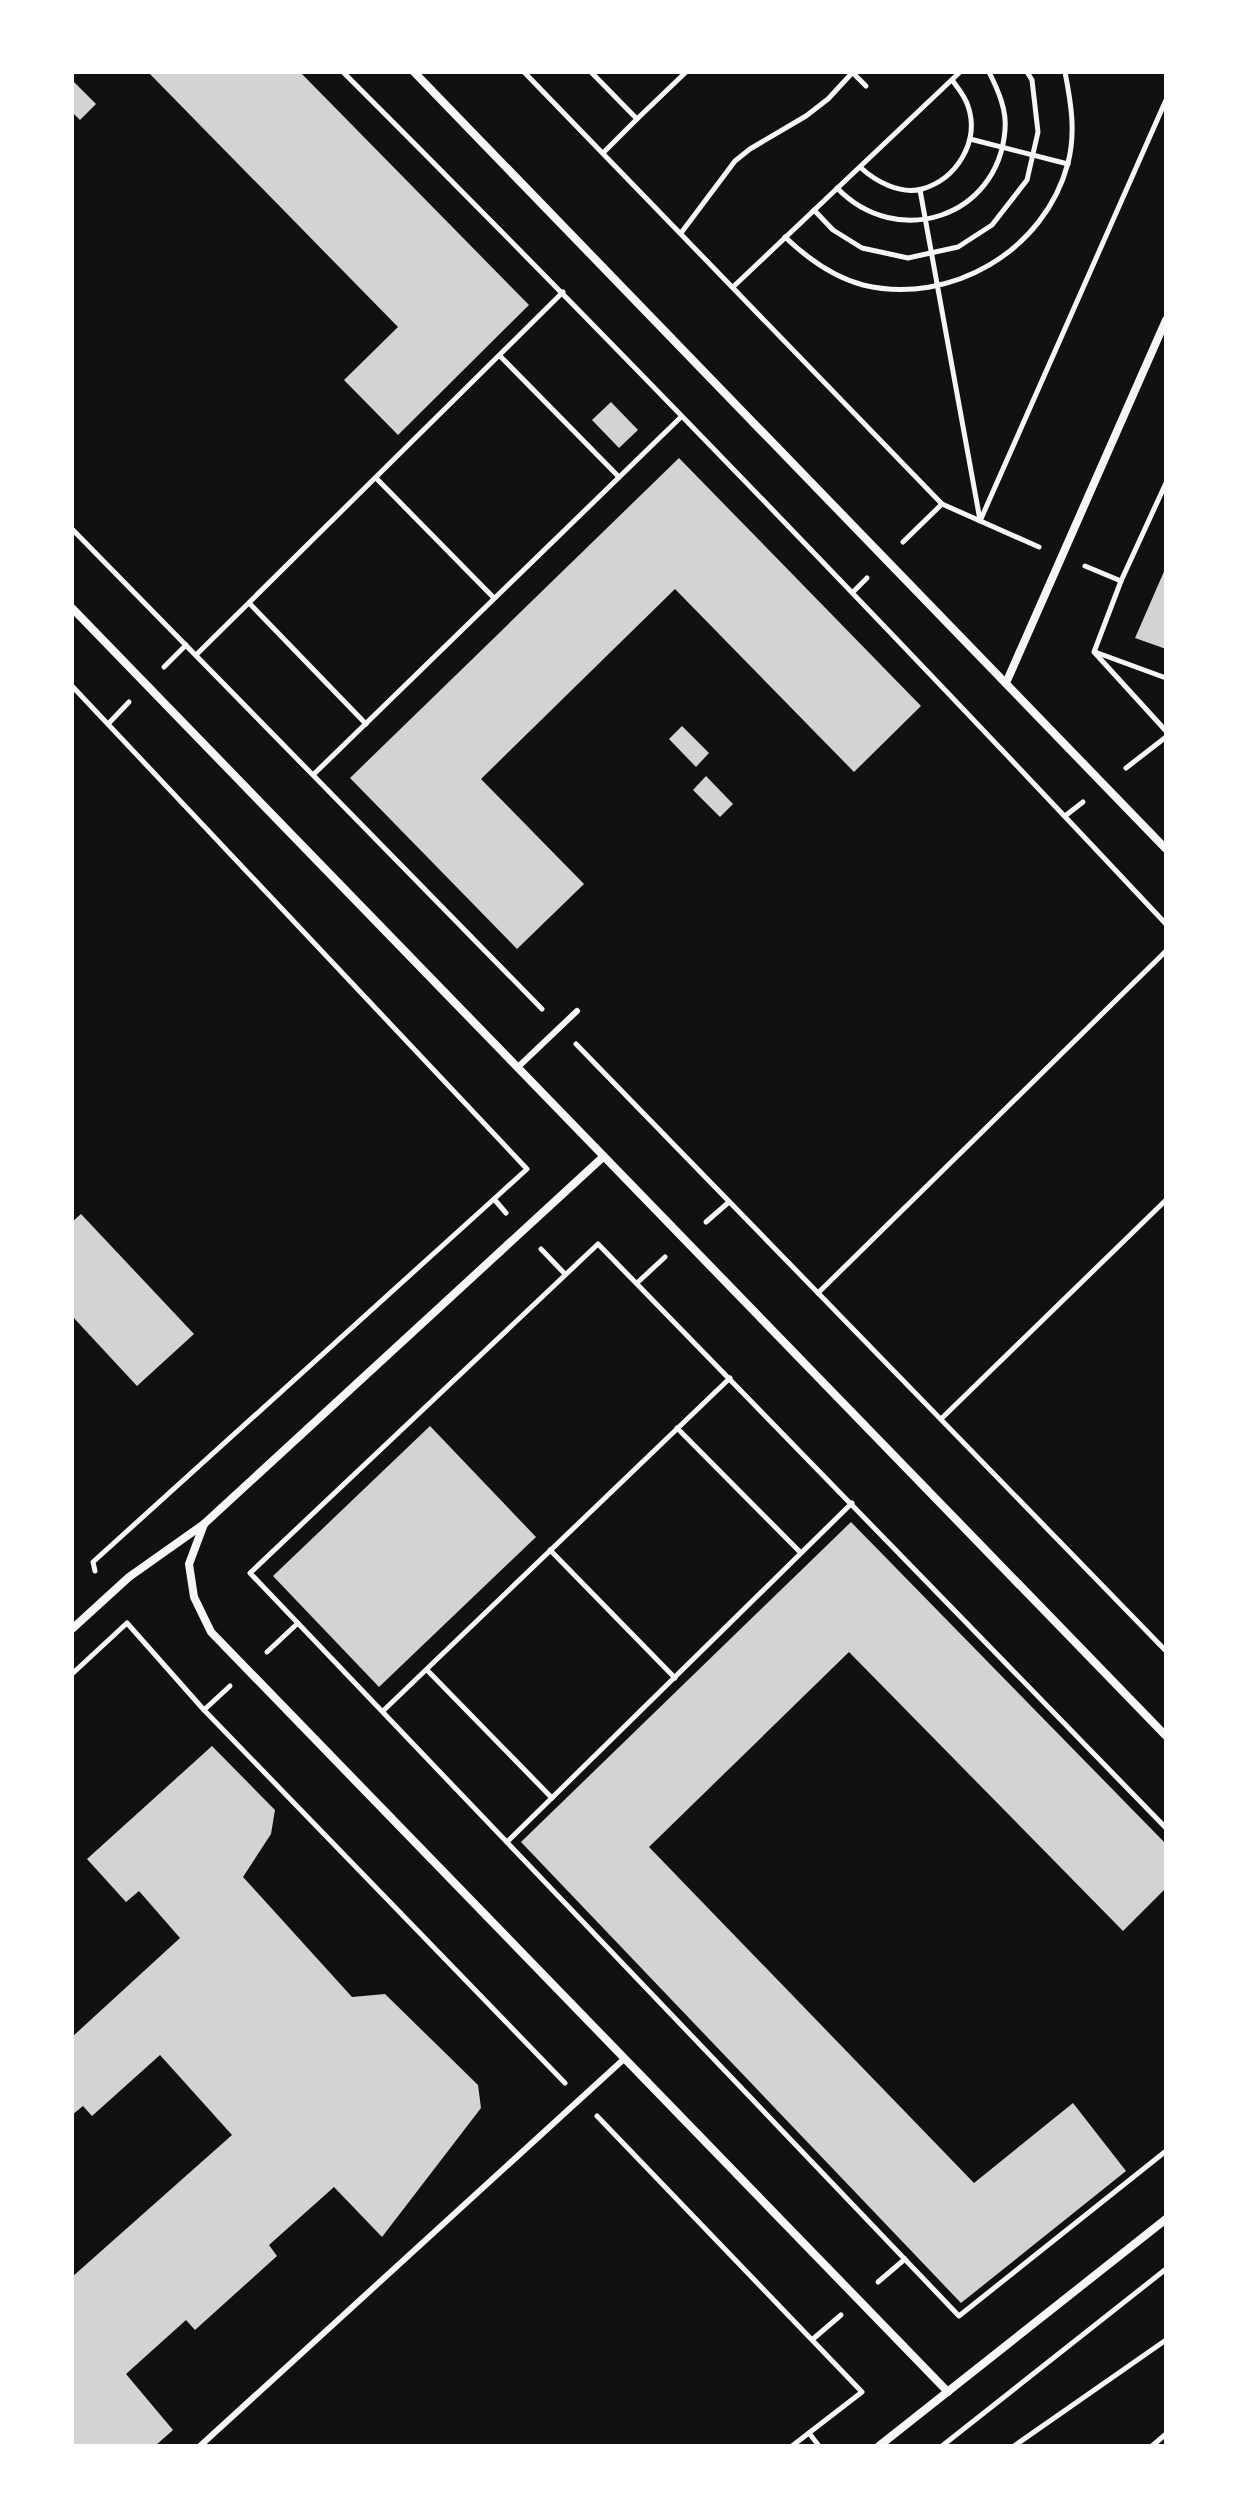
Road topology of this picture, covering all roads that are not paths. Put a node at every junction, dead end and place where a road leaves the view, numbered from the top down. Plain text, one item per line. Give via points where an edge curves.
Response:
1 (414, 72) edge
2 (1166, 320) edge
3 (72, 608) edge
4 (1006, 683) junction
5 (1166, 849) edge
6 (577, 1011) dead end
7 (517, 1068) junction
8 (603, 1157) junction
9 (204, 1524) junction
10 (72, 1629) edge
11 (1166, 1736) edge
12 (624, 2059) junction
13 (1166, 2219) edge
14 (948, 2392) junction
15 (200, 2446) edge
16 (879, 2446) edge

1 - 4 street
2 - 4 street
3 - 7 street
4 - 5 street
6 - 7 lane
7 - 8 street
8 - 9 street
8 - 11 street
9 - 10 street via 129,1577
9 - 12 street via 189,1564 194,1597 211,1632
12 - 14 street
12 - 15 lane
13 - 14 street
14 - 16 street

